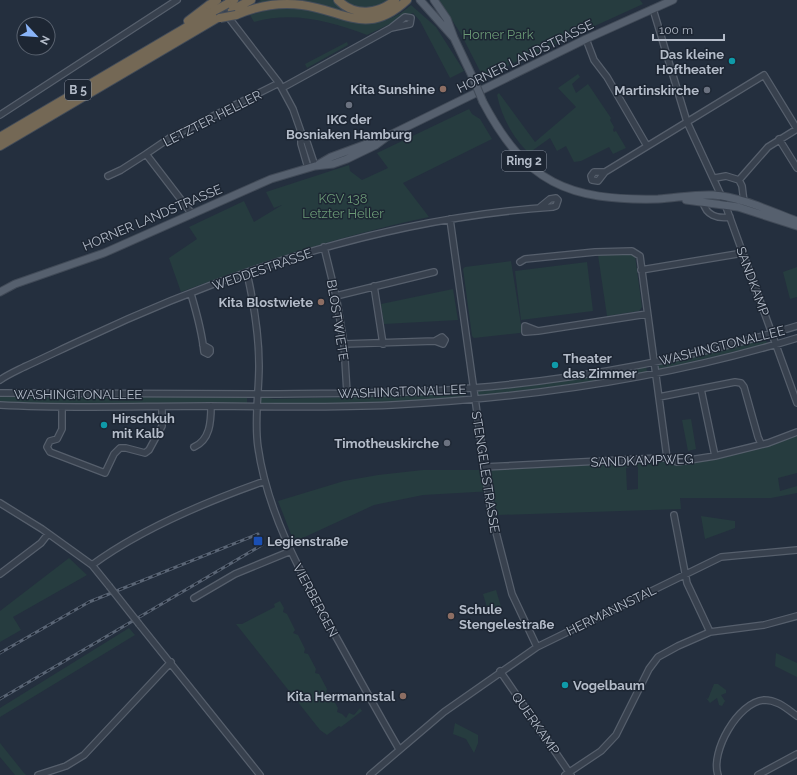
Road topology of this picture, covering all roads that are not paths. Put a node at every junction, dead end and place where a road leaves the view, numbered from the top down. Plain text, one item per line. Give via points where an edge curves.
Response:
1 (177, 0) edge
2 (251, 0) edge
3 (338, 0) edge
4 (394, 0) edge
5 (407, 0) edge
6 (420, 0) edge
7 (434, 0) edge
8 (673, 0) edge
9 (232, 7) edge
10 (653, 9) junction
11 (216, 10) edge
12 (392, 28) dead end
13 (454, 38) junction
14 (586, 39) junction
15 (281, 86) junction
16 (0, 116) edge
17 (687, 122) junction
18 (797, 129) edge
19 (301, 132) junction
20 (0, 137) edge
21 (780, 139) junction
22 (0, 146) edge
23 (647, 146) junction
24 (146, 154) junction
25 (315, 166) junction
26 (308, 168) junction
27 (797, 168) edge
28 (605, 172) dead end
29 (108, 176) dead end
30 (715, 178) junction
31 (739, 180) junction
32 (722, 196) junction
33 (666, 198) junction
34 (703, 202) junction
35 (744, 202) junction
36 (726, 204) junction
37 (539, 208) dead end
38 (192, 214) junction
39 (730, 217) junction
40 (450, 220) junction
41 (797, 221) edge
42 (797, 226) edge
43 (324, 247) junction
44 (743, 253) junction
45 (520, 262) dead end
46 (642, 270) junction
47 (434, 272) dead end
48 (247, 273) junction
49 (374, 286) junction
50 (0, 292) edge
51 (191, 294) junction
52 (336, 296) junction
53 (647, 314) junction
54 (797, 326) edge
55 (538, 330) dead end
56 (772, 333) junction
57 (797, 338) edge
58 (435, 341) dead end
59 (344, 344) junction
60 (383, 344) junction
61 (776, 344) junction
62 (203, 345) dead end
63 (654, 362) junction
64 (656, 372) junction
65 (0, 380) edge
66 (472, 388) junction
67 (701, 389) junction
68 (347, 393) junction
69 (0, 394) edge
70 (258, 394) junction
71 (659, 397) junction
72 (474, 399) junction
73 (797, 403) edge
74 (0, 405) edge
75 (211, 406) junction
76 (162, 407) junction
77 (256, 407) junction
78 (62, 408) junction
79 (797, 432) edge
80 (761, 444) junction
81 (194, 447) dead end
82 (715, 456) junction
83 (667, 458) junction
84 (484, 467) junction
85 (265, 481) junction
86 (0, 503) edge
87 (674, 515) dead end
88 (48, 534) junction
89 (797, 550) edge
90 (291, 551) junction
91 (92, 565) junction
92 (0, 574) edge
93 (686, 574) junction
94 (194, 598) dead end
95 (797, 616) edge
96 (710, 632) junction
97 (537, 647) junction
98 (170, 662) junction
99 (500, 671) junction
100 (797, 716) edge
101 (399, 749) junction
102 (797, 754) edge
103 (568, 774) edge
104 (38, 775) edge
105 (260, 775) edge
106 (370, 775) edge
107 (718, 775) edge
108 (758, 775) edge

1 - 16 street
2 - 9 highway, B 5
3 - 4 highway via 350,10 364,12 381,8
5 - 9 highway via 387,15 373,19 354,19 312,7 286,4
6 - 13 main road, Ring 2
7 - 13 main road, Ring 2 via 447,19
8 - 10 main road, HORNER LANDSTRASSE
9 - 11 highway, bridge
9 - 11 highway, B 5, bridge
10 - 14 main road, HORNER LANDSTRASSE
10 - 17 street, SANDKAMP
11 - 15 street
11 - 20 highway, B 5
11 - 22 highway, B 5
12 - 15 street, LETZTER HELLER
13 - 33 main road, Ring 2, bridge via 483,102 500,132 520,158 551,180 588,195 614,199
14 - 23 street via 594,60 607,77
14 - 25 main road, HORNER LANDSTRASSE via 388,136 347,159
15 - 19 street
15 - 24 street, LETZTER HELLER via 177,134
17 - 18 street via 764,75
17 - 23 street
17 - 30 street, SANDKAMP
18 - 21 street
19 - 25 street
19 - 26 street via 301,144
21 - 27 street
21 - 31 street via 768,147
23 - 28 street
24 - 29 street, LETZTER HELLER
24 - 38 street
25 - 26 main road, HORNER LANDSTRASSE
26 - 38 main road, HORNER LANDSTRASSE via 267,181
30 - 31 street via 726,176
30 - 32 street, SANDKAMP
31 - 35 street
32 - 33 main road
32 - 35 main road
32 - 36 street, SANDKAMP
33 - 34 main road
34 - 36 main road
34 - 39 street via 712,215
35 - 41 main road
36 - 39 street, SANDKAMP
36 - 42 main road
37 - 40 street, WEDDESTRASSE
38 - 50 main road, HORNER LANDSTRASSE via 104,253 15,284
39 - 44 street, SANDKAMP
40 - 43 street, WEDDESTRASSE via 363,236
40 - 66 street, STENGELESTRASSE
43 - 48 street, WEDDESTRASSE
43 - 52 street, BLOSTWIETE
44 - 46 street
44 - 56 street, SANDKAMP
45 - 46 street via 525,259 632,251 640,256
46 - 53 street
47 - 49 street
48 - 51 street, WEDDESTRASSE
48 - 70 street, VIERBERGEN via 257,326
49 - 52 street
49 - 60 street
51 - 62 street
51 - 65 street, WEDDESTRASSE via 97,333
52 - 59 street, BLOSTWIETE
53 - 55 street
53 - 63 street
54 - 56 street, WASHINGTONALLEE
56 - 61 street, SANDKAMP
56 - 63 street, WASHINGTONALLEE
57 - 61 street, WASHINGTONALLEE
58 - 60 street
59 - 60 street
59 - 68 street, BLOSTWIETE
61 - 64 street, WASHINGTONALLEE
61 - 73 street, SANDKAMP
63 - 64 street
63 - 66 street, WASHINGTONALLEE via 566,377
64 - 71 street
64 - 72 street, WASHINGTONALLEE via 572,387
66 - 68 street, WASHINGTONALLEE
66 - 72 street, STENGELESTRASSE
67 - 71 street
67 - 80 street via 735,382 742,384
67 - 82 street
68 - 70 street, WASHINGTONALLEE
69 - 70 street, WASHINGTONALLEE
70 - 77 street, VIERBERGEN
71 - 83 street
72 - 77 street, WASHINGTONALLEE via 390,405
72 - 84 street, STENGELESTRASSE
74 - 78 street, WASHINGTONALLEE
75 - 76 street, WASHINGTONALLEE
75 - 77 street, WASHINGTONALLEE
75 - 81 street via 210,428 200,445
76 - 78 street, WASHINGTONALLEE
76 - 78 street via 162,426 149,450 142,453 120,448 105,473 50,452 50,441 57,439 62,429
77 - 85 street, VIERBERGEN via 258,447
79 - 80 street, SANDKAMPWEG
80 - 82 street, SANDKAMPWEG
82 - 83 street, SANDKAMPWEG via 677,462
83 - 84 street, SANDKAMPWEG
84 - 97 street, STENGELESTRASSE via 490,513 503,564 514,598
85 - 90 street, VIERBERGEN via 274,511
85 - 91 street via 192,510 134,539
86 - 88 street
87 - 93 street
88 - 91 street
88 - 92 street
89 - 93 street, HERMANNSTAL via 721,558
90 - 94 street via 235,574
90 - 101 street, VIERBERGEN
91 - 98 street, bridge
93 - 96 street via 687,583
93 - 97 street, HERMANNSTAL
95 - 96 street via 764,625
96 - 103 street via 658,657 616,735 601,751
97 - 99 street, HERMANNSTAL
98 - 104 street via 84,755 66,766
98 - 105 street
99 - 101 street, HERMANNSTAL
99 - 103 street, QUERKAMP
100 - 107 street via 774,702 760,701 746,709 730,728 720,747 716,765
101 - 106 street, HERMANNSTAL
102 - 108 street

